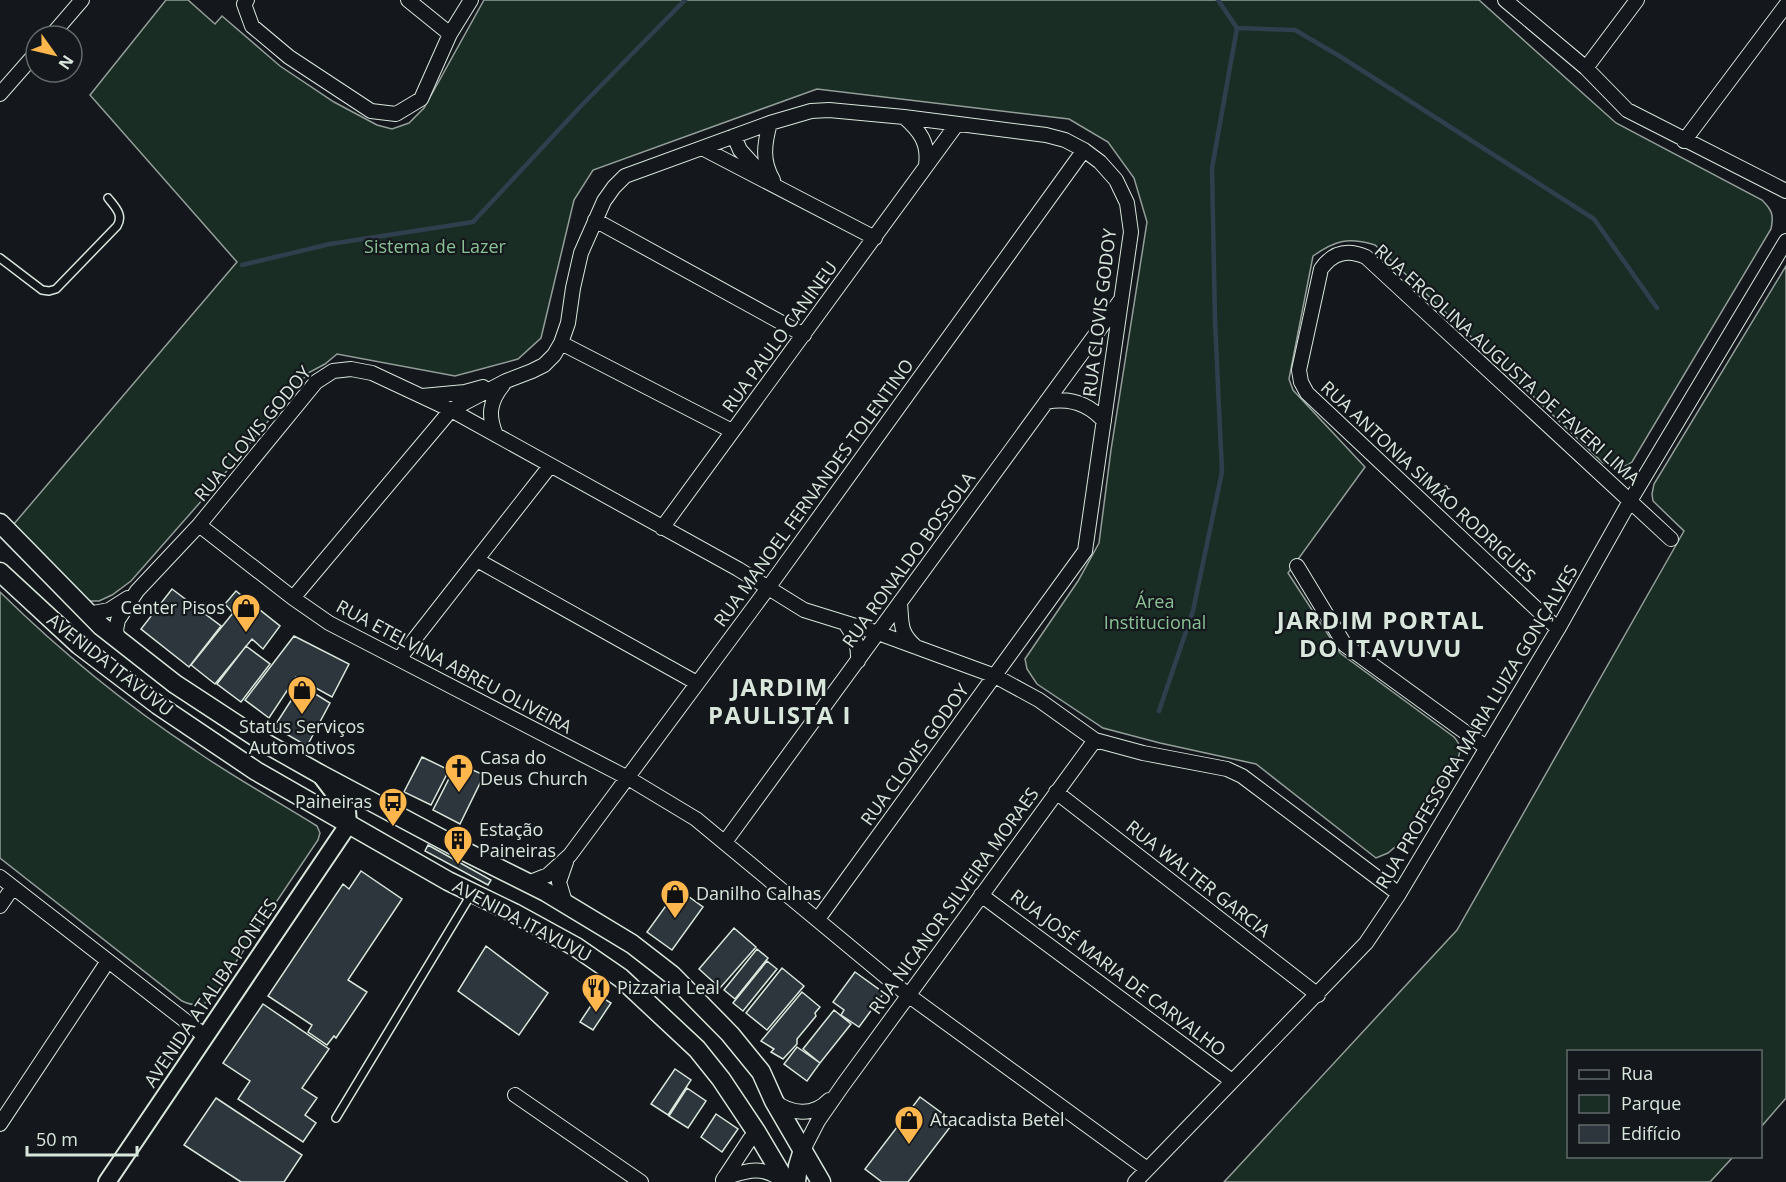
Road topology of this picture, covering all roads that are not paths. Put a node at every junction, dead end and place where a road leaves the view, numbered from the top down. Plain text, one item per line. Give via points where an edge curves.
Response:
1 (82, 0) edge
2 (247, 0) edge
3 (408, 0) edge
4 (471, 0) edge
5 (1505, 0) edge
6 (1637, 0) edge
7 (1786, 5) edge
8 (61, 24) edge
9 (450, 34) junction
10 (24, 65) edge
11 (1586, 68) junction
12 (2, 87) edge
13 (904, 117) junction
14 (770, 123) junction
15 (957, 123) junction
16 (735, 136) junction
17 (1684, 141) junction
18 (702, 148) junction
19 (1084, 150) junction
20 (926, 167) junction
21 (776, 185) junction
22 (1786, 191) edge
23 (108, 198) dead end
24 (595, 220) junction
25 (875, 238) junction
26 (1786, 241) edge
27 (0, 258) edge
28 (1121, 299) junction
29 (1311, 314) joint
30 (804, 335) junction
31 (561, 343) junction
32 (506, 381) junction
33 (465, 392) junction
34 (422, 396) junction
35 (1046, 402) junction
36 (446, 407) junction
37 (1104, 421) junction
38 (732, 431) junction
39 (496, 435) junction
40 (524, 451) junction
41 (550, 466) junction
42 (529, 493) junction
43 (1630, 501) junction
44 (0, 523) edge
45 (199, 525) junction
46 (662, 528) junction
47 (1671, 539) dead end
48 (477, 560) junction
49 (1297, 566) dead end
50 (0, 572) edge
51 (768, 588) junction
52 (136, 591) junction
53 (293, 598) junction
54 (900, 603) junction
55 (88, 614) junction
56 (845, 623) junction
57 (1558, 629) junction
58 (878, 633) junction
59 (118, 639) junction
60 (917, 648) junction
61 (399, 659) junction
62 (858, 661) junction
63 (995, 676) junction
64 (697, 683) junction
65 (1095, 740) junction
66 (1487, 748) junction
67 (318, 773) junction
68 (628, 778) junction
69 (1056, 792) junction
70 (348, 825) junction
71 (725, 842) junction
72 (570, 855) junction
73 (0, 877) edge
74 (528, 883) junction
75 (13, 887) junction
76 (472, 893) junction
77 (1400, 894) junction
78 (981, 895) junction
79 (565, 902) junction
80 (0, 906) edge
81 (818, 918) junction
82 (108, 961) junction
83 (1318, 994) junction
84 (908, 995) junction
85 (205, 1036) junction
86 (1232, 1081) junction
87 (843, 1085) junction
88 (515, 1095) dead end
89 (791, 1116) junction
90 (336, 1118) dead end
91 (0, 1124) edge
92 (757, 1133) junction
93 (803, 1150) junction
94 (1147, 1169) junction
95 (723, 1180) edge
96 (107, 1182) edge
97 (641, 1182) edge
98 (785, 1182) edge
99 (796, 1182) edge
100 (821, 1182) edge
101 (1135, 1182) edge

1 - 8 street
2 - 9 street via 244,4 252,27 370,111 396,114 421,99
3 - 9 street
4 - 9 street
5 - 11 street
6 - 11 street
7 - 17 street
10 - 12 street
11 - 17 street via 1627,110
13 - 14 street, RUA CLOVIS GODOY via 819,110
13 - 15 street, RUA CLOVIS GODOY
13 - 20 street via 925,139
14 - 16 street, RUA CLOVIS GODOY
14 - 21 street via 764,153 766,168
15 - 19 street, RUA CLOVIS GODOY via 1046,135
15 - 20 street, RUA PAULO CANINEU
16 - 18 street, RUA CLOVIS GODOY
16 - 21 street via 746,159
17 - 22 street
18 - 21 street
18 - 24 street, RUA CLOVIS GODOY via 625,176 604,201
19 - 28 street, RUA CLOVIS GODOY via 1116,180 1127,203 1131,232
19 - 51 street, RUA MANOEL FERNANDES TOLENTINO
20 - 25 street, RUA PAULO CANINEU
21 - 25 street
23 - 27 lane via 121,221 56,289 42,290
24 - 30 street
24 - 31 street, RUA CLOVIS GODOY via 581,253
25 - 30 street, RUA PAULO CANINEU
26 - 43 street, RUA PROFESSORA MARIA LUIZA GONÇALVES
28 - 35 street, RUA RONALDO BOSSOLA
28 - 37 street, RUA CLOVIS GODOY
29 - 43 street, RUA ERCOLINA AUGUSTA DE FAVERI LIMA via 1321,269 1328,260 1346,252 1366,257
29 - 57 street, RUA ANTONIA SIMÃO RODRIGUES via 1299,370 1307,393
30 - 38 street, RUA PAULO CANINEU
31 - 32 street, RUA CLOVIS GODOY via 544,365
31 - 38 street
32 - 33 street, RUA CLOVIS GODOY
32 - 36 street, RUA CLOVIS GODOY
32 - 39 street via 491,407
33 - 34 street, RUA CLOVIS GODOY
33 - 36 street, RUA CLOVIS GODOY via 451,398
34 - 36 street, RUA CLOVIS GODOY
34 - 45 street, RUA CLOVIS GODOY via 372,373 333,371 316,382
35 - 37 street via 1060,399 1083,404
35 - 54 street, RUA RONALDO BOSSOLA
36 - 39 street
36 - 53 street
37 - 63 street, RUA CLOVIS GODOY via 1085,551
38 - 46 street, RUA PAULO CANINEU
39 - 40 street
40 - 41 street
40 - 42 street via 533,472
41 - 42 street
41 - 46 street
42 - 48 street
43 - 47 street, RUA ERCOLINA AUGUSTA DE FAVERI LIMA
43 - 57 street, RUA PROFESSORA MARIA LUIZA GONÇALVES
44 - 55 main road, AVENIDA ITAVUVU
45 - 52 street, RUA CLOVIS GODOY
45 - 53 street, RUA ETELVINA ABREU OLIVEIRA
46 - 51 street
48 - 61 street
48 - 64 street
49 - 66 street via 1345,645
50 - 70 main road, AVENIDA ITAVUVU via 80,645 158,705 255,771
51 - 56 street via 804,610
51 - 64 street, RUA MANOEL FERNANDES TOLENTINO
52 - 55 street, RUA CLOVIS GODOY via 109,610
52 - 59 street, RUA CLOVIS GODOY via 118,620
53 - 61 street, RUA ETELVINA ABREU OLIVEIRA via 329,623
54 - 58 street, RUA RONALDO BOSSOLA
54 - 60 street via 901,626 906,638
55 - 59 main road, AVENIDA ITAVUVU
56 - 58 street
56 - 62 street via 854,635
57 - 66 street, RUA PROFESSORA MARIA LUIZA GONÇALVES
58 - 60 street
58 - 62 street, RUA RONALDO BOSSOLA
59 - 67 main road, AVENIDA ITAVUVU via 175,684
60 - 63 street
61 - 68 street, RUA ETELVINA ABREU OLIVEIRA
62 - 71 street, RUA RONALDO BOSSOLA
63 - 65 street via 1039,700
63 - 81 street, RUA CLOVIS GODOY
64 - 68 street, RUA MANOEL FERNANDES TOLENTINO
65 - 69 street, RUA NICANOR SILVEIRA MORAES
65 - 77 street via 1227,769 1242,776
66 - 77 street, RUA PROFESSORA MARIA LUIZA GONÇALVES
67 - 70 street, AVENIDA ITAVUVU via 347,810
67 - 74 main road, AVENIDA ITAVUVU
68 - 71 street, RUA ETELVINA ABREU OLIVEIRA via 696,819
68 - 72 street, RUA MANOEL FERNANDES TOLENTINO
69 - 78 street, RUA NICANOR SILVEIRA MORAES
69 - 83 street, RUA WALTER GARCIA
70 - 76 main road, AVENIDA ITAVUVU
70 - 85 street, AVENIDA ATALIBA PONTES
71 - 81 street, RUA ETELVINA ABREU OLIVEIRA
72 - 74 street, RUA MANOEL FERNANDES TOLENTINO via 548,875
72 - 79 street, RUA MANOEL FERNANDES TOLENTINO via 559,882
73 - 75 street
74 - 79 main road, AVENIDA ITAVUVU
75 - 80 street
75 - 82 street
76 - 90 lane
76 - 92 main road, AVENIDA ITAVUVU via 576,947 621,978 697,1049
77 - 83 street, RUA PROFESSORA MARIA LUIZA GONÇALVES via 1366,943
78 - 84 street, RUA NICANOR SILVEIRA MORAES
78 - 86 street, RUA JOSÉ MARIA DE CARVALHO
79 - 89 main road, AVENIDA ITAVUVU via 632,944 672,975 730,1034 761,1072 774,1101
81 - 84 street, RUA ETELVINA ABREU OLIVEIRA
82 - 85 street
82 - 91 street
83 - 86 street, RUA PROFESSORA MARIA LUIZA GONÇALVES
84 - 87 street, RUA NICANOR SILVEIRA MORAES
84 - 94 street, RUA ETELVINA ABREU OLIVEIRA
85 - 96 street, AVENIDA ATALIBA PONTES
86 - 94 street, RUA PROFESSORA MARIA LUIZA GONÇALVES
87 - 89 street, RUA NICANOR SILVEIRA MORAES via 825,1104
87 - 93 street, RUA NICANOR SILVEIRA MORAES
88 - 97 street
89 - 92 main road
89 - 93 main road, AVENIDA ITAVUVU
92 - 95 street
92 - 98 main road, AVENIDA ITAVUVU
93 - 99 main road
93 - 100 main road, AVENIDA ITAVUVU
94 - 101 street, RUA PROFESSORA MARIA LUIZA GONÇALVES
95 - 98 street via 764,1169

